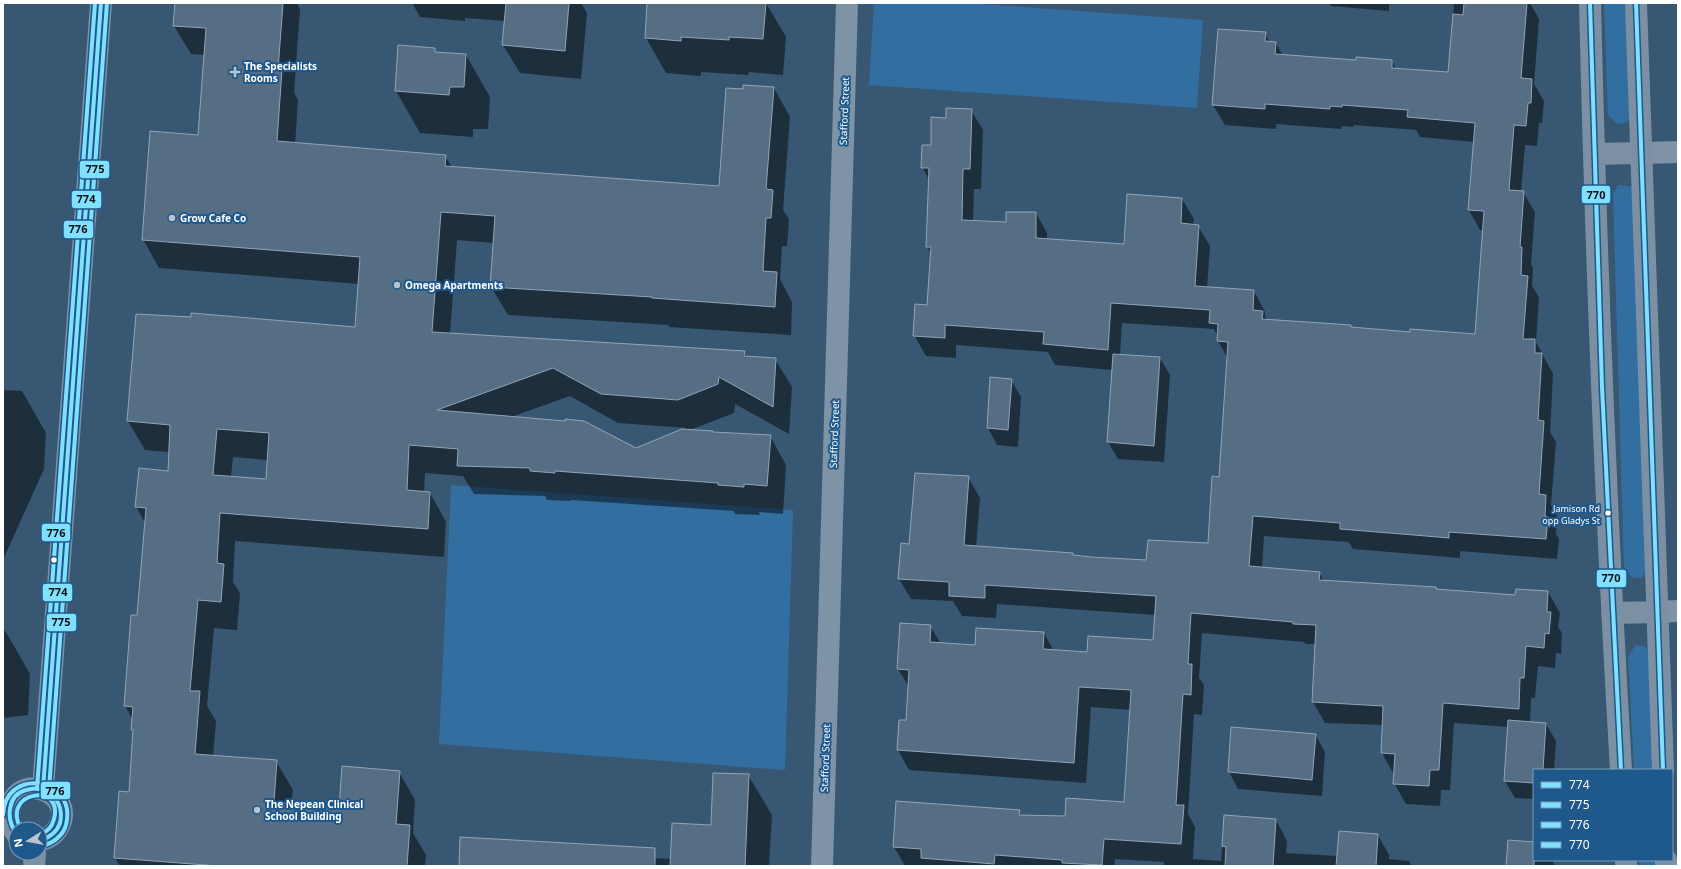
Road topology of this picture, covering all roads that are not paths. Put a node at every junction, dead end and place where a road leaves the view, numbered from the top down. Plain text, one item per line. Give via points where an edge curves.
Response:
1 (101, 3) edge
2 (847, 3) edge
3 (1590, 3) edge
4 (1636, 3) edge
5 (1678, 152) edge
6 (1642, 153) junction
7 (1594, 154) junction
8 (1668, 612) edge
9 (1612, 614) junction
10 (1621, 769) edge
11 (1663, 769) edge
12 (43, 789) junction
13 (10, 821) edge
14 (48, 837) edge
15 (822, 866) edge

1 - 12 main road
2 - 15 street, Stafford Street
3 - 7 main road
4 - 6 main road
5 - 6 street
6 - 7 main road
6 - 8 main road
7 - 9 main road
8 - 9 main road
8 - 11 main road
9 - 10 main road
12 - 13 main road via 24,790 17,795 11,802
12 - 14 main road via 56,798 62,814 57,830

